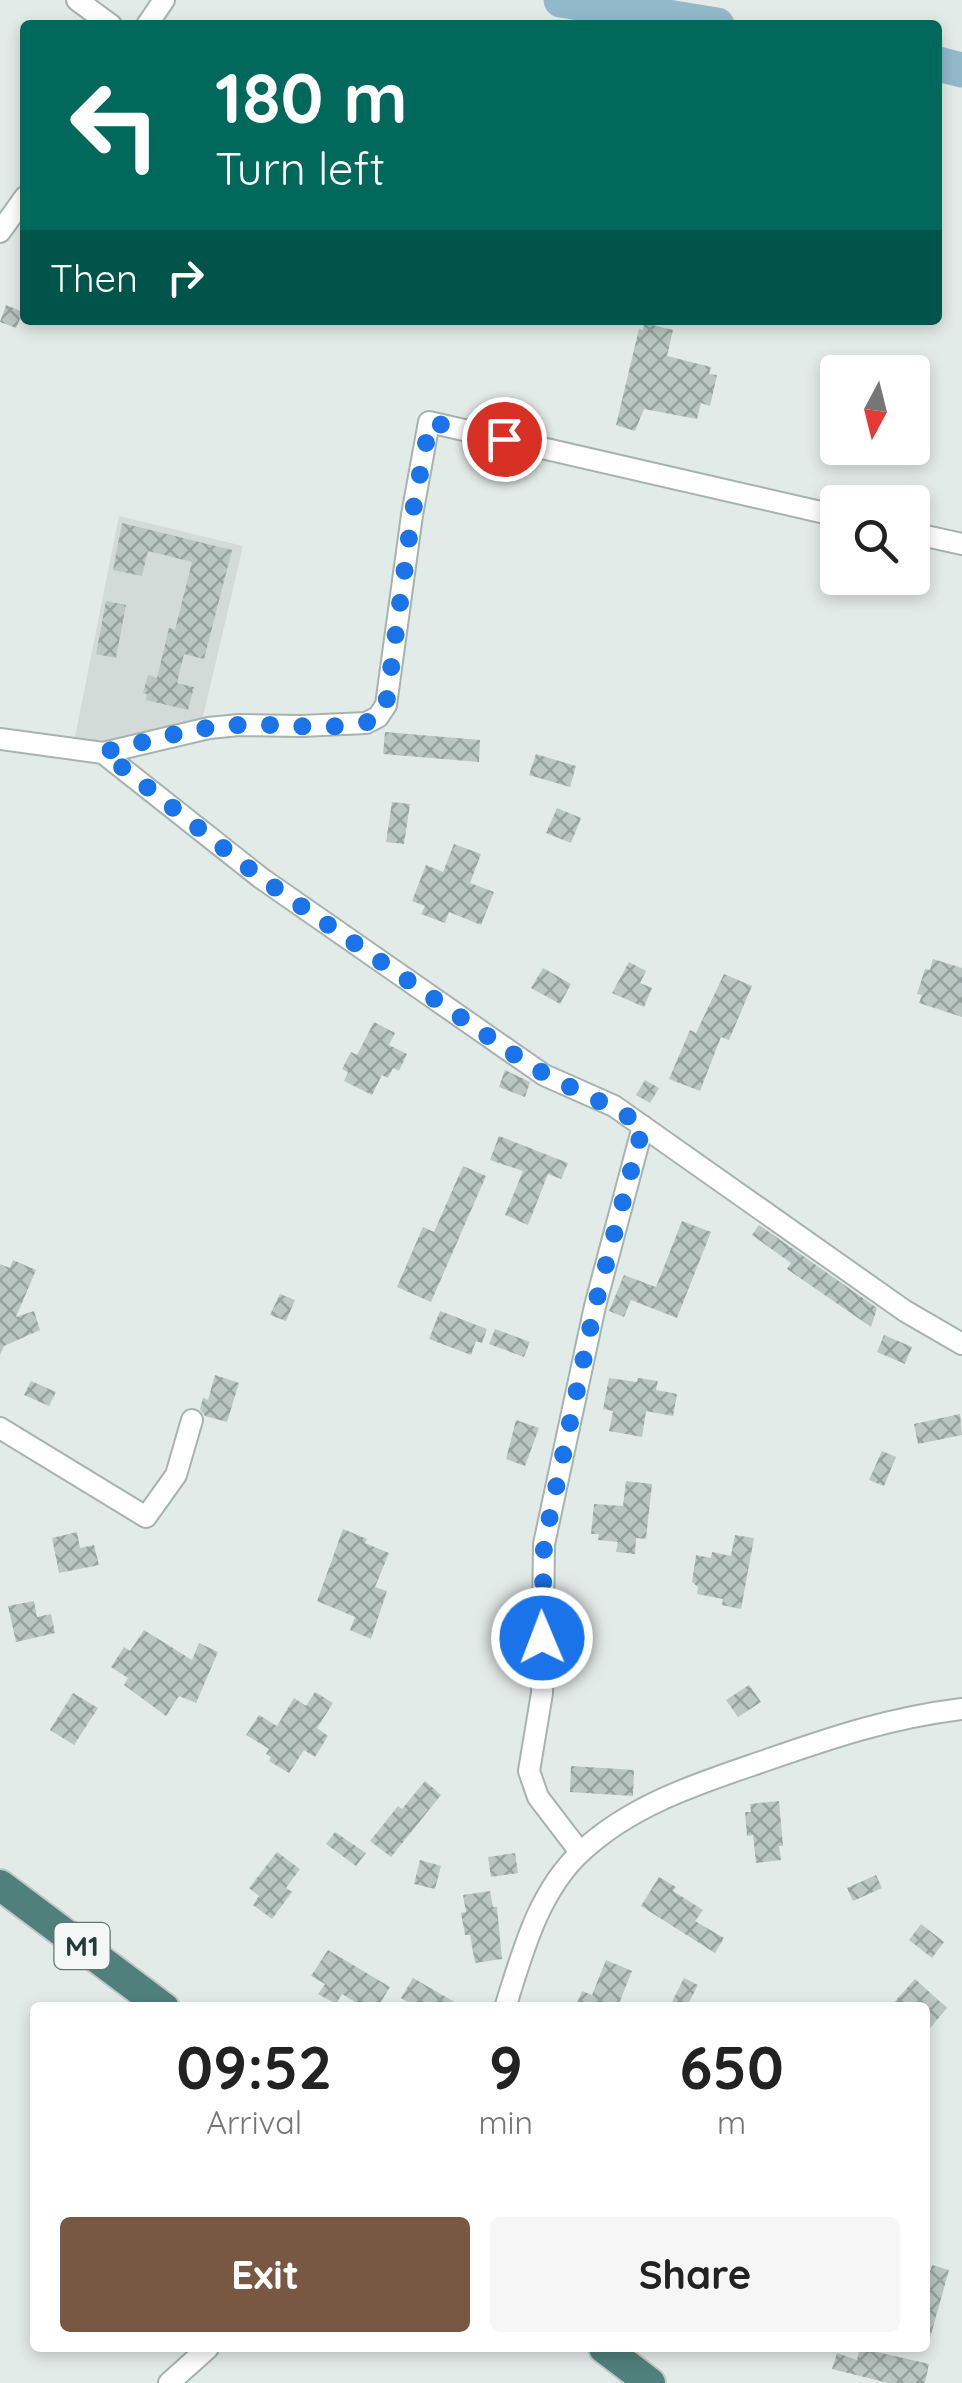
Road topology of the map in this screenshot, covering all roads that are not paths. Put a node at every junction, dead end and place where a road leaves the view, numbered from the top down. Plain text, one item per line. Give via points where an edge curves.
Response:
1 (77, 0) edge
2 (104, 20) edge
3 (20, 204) edge
4 (0, 232) edge
5 (820, 512) edge
6 (930, 537) edge
7 (962, 544) edge
8 (0, 738) edge
9 (103, 752) junction
10 (643, 1126) junction
11 (962, 1344) edge
12 (192, 1420) dead end
13 (0, 1428) edge
14 (962, 1709) edge
15 (580, 1852) junction
16 (0, 1886) edge
17 (156, 2002) edge
18 (507, 2002) edge
19 (204, 2352) edge
20 (609, 2352) edge
21 (169, 2383) edge
22 (650, 2383) edge

1 - 2 street
3 - 4 street
5 - 9 street via 430,422 386,705 378,717 366,723 224,726
6 - 7 street
8 - 9 street
9 - 10 street via 261,878 519,1058
10 - 11 street
10 - 15 street via 578,1377 544,1544 542,1692 530,1772 538,1797
12 - 13 street via 176,1474 146,1517
14 - 15 street via 877,1723 684,1789
15 - 18 street via 537,1916
16 - 17 highway, M1
19 - 21 street
20 - 22 highway

